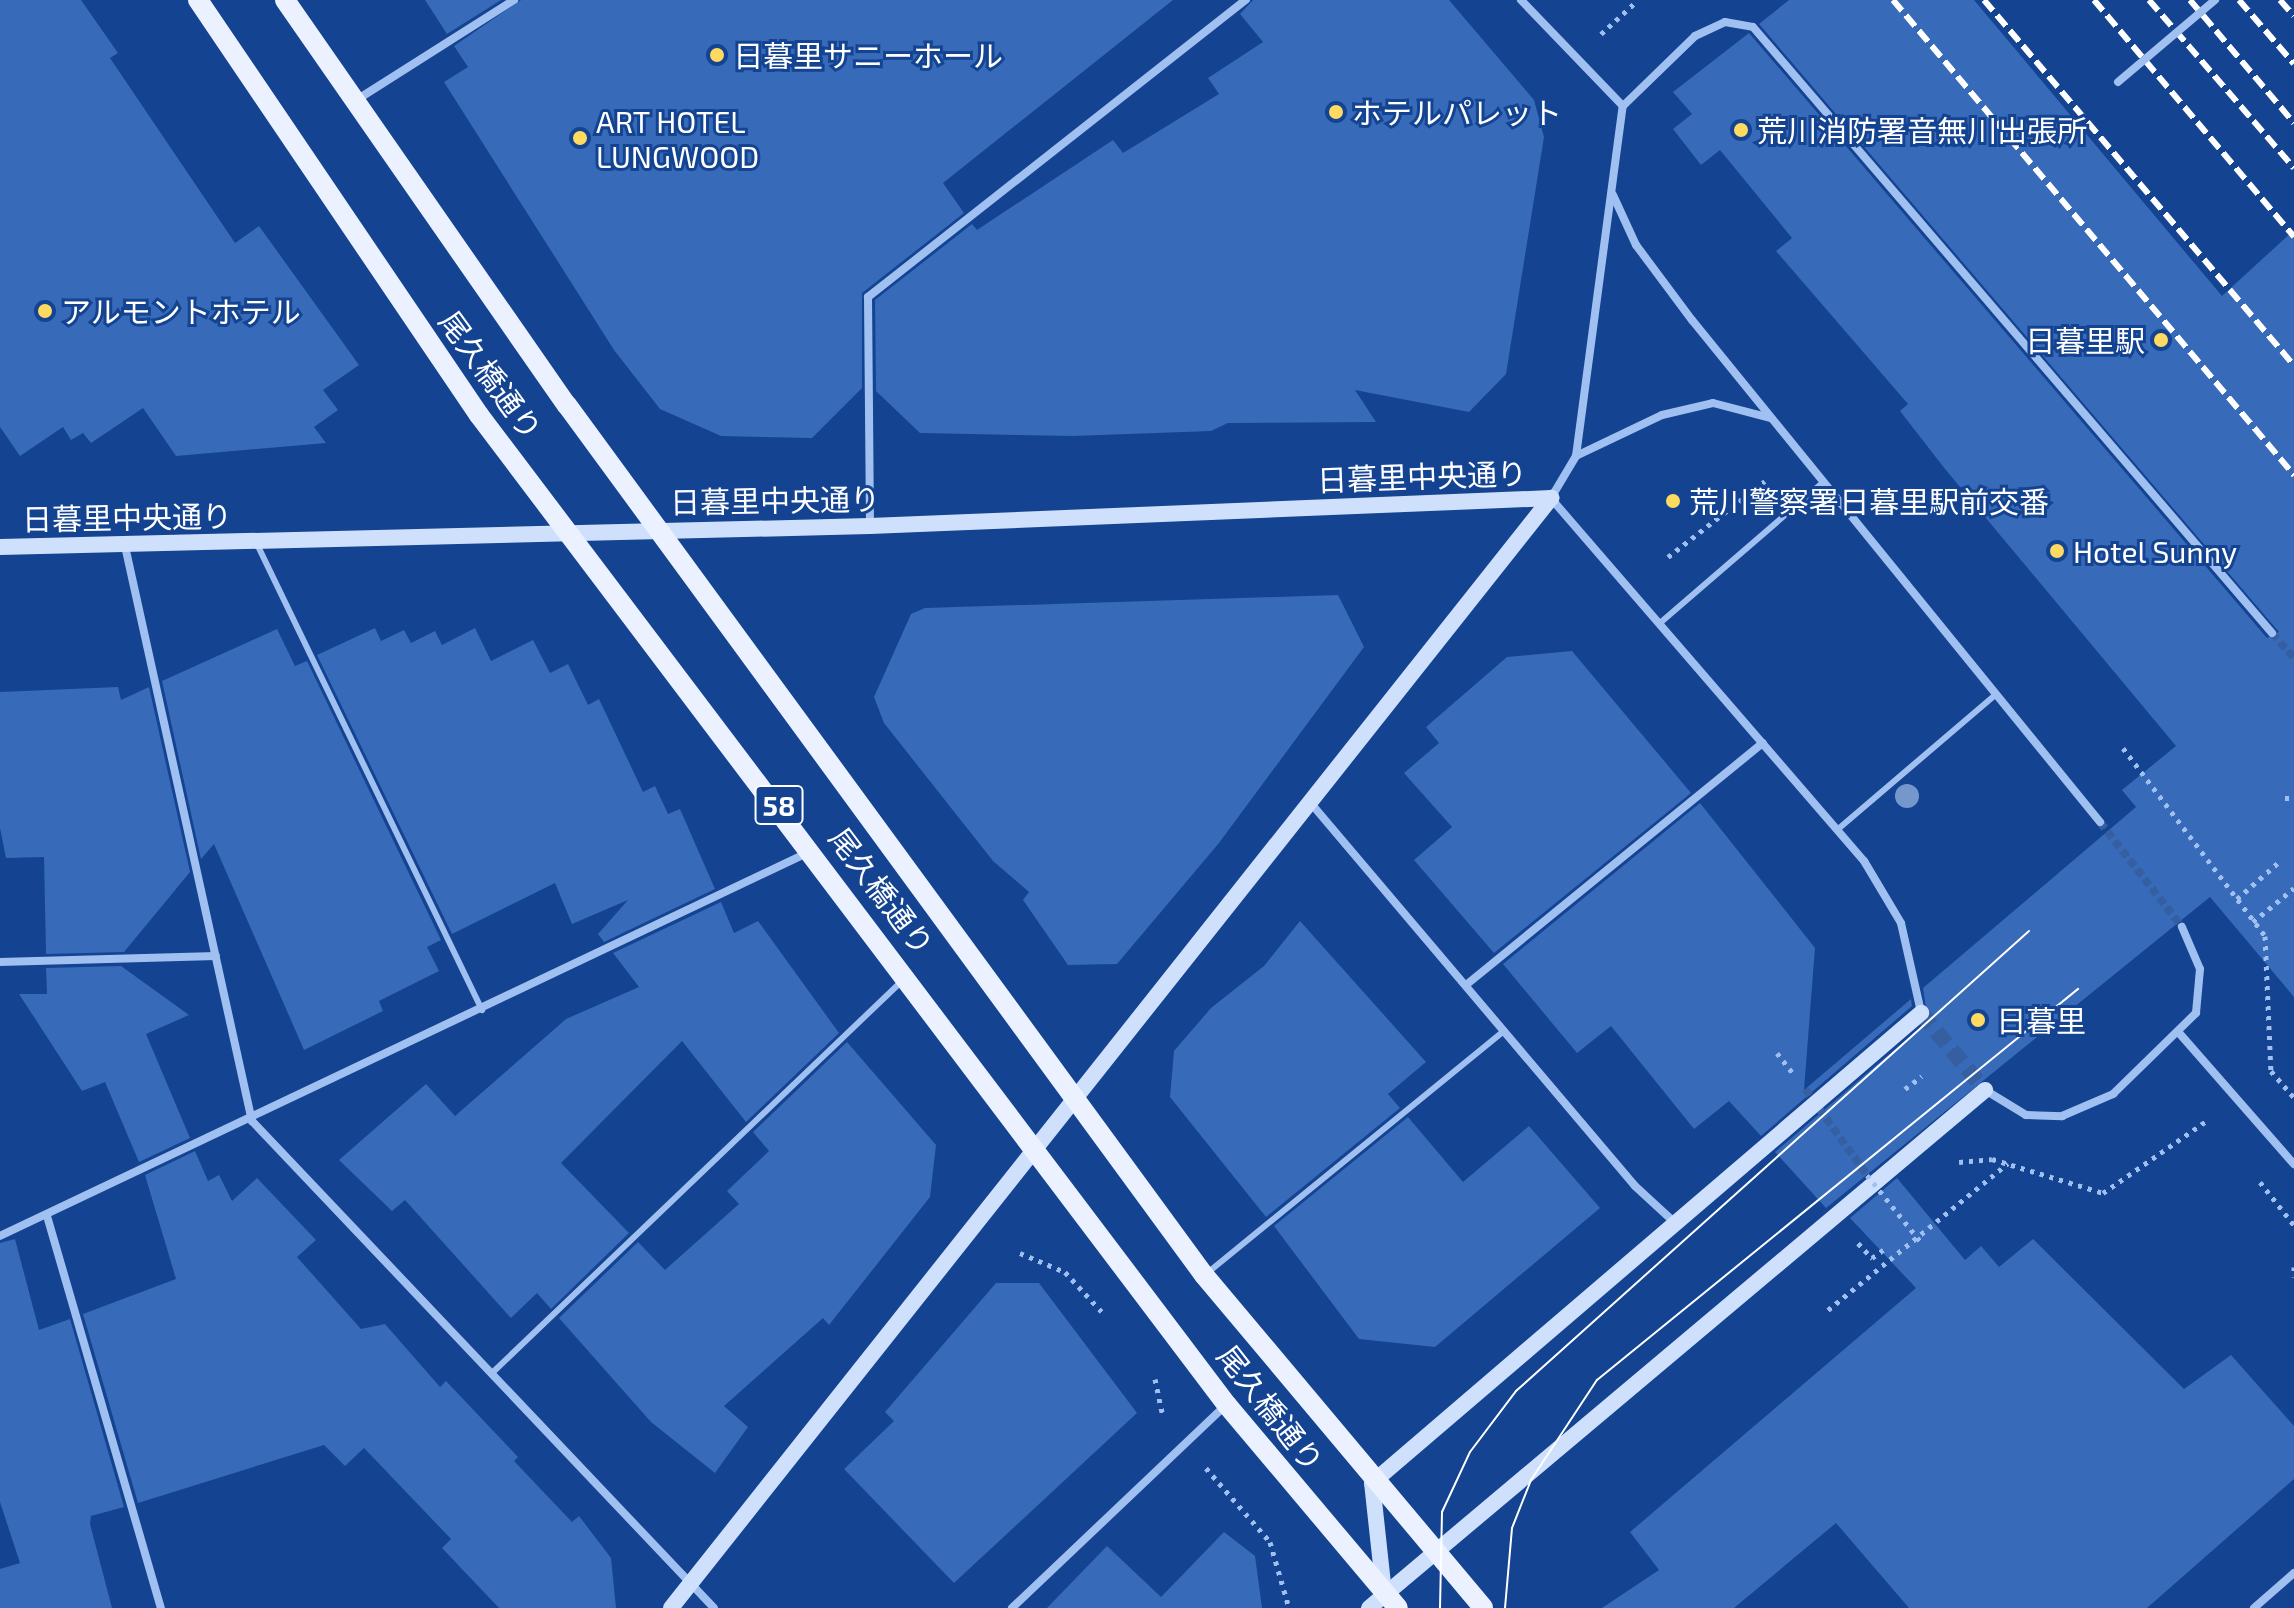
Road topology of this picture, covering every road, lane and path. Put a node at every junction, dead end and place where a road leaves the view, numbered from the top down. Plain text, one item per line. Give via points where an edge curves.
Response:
1 (198, 0) edge
2 (285, 0) edge
3 (514, 0) edge
4 (1246, 0) edge
5 (1521, 0) edge
6 (1638, 0) edge
7 (2215, 0) edge
8 (1587, 33) dead end
9 (2118, 82) dead end
10 (357, 100) junction
11 (1623, 106) junction
12 (1612, 193) junction
13 (1770, 418) junction
14 (1576, 456) junction
15 (1765, 481) dead end
16 (1822, 483) junction
17 (1551, 498) junction
18 (870, 526) junction
19 (659, 531) junction
20 (573, 534) junction
21 (256, 542) junction
22 (125, 546) junction
23 (0, 547) edge
24 (1668, 557) dead end
25 (1660, 623) junction
26 (2272, 633) tunnel mouth
27 (1995, 695) junction
28 (1763, 743) junction
29 (2123, 748) dead end
30 (2285, 798) dead end
31 (2294, 798) edge
32 (1309, 800) junction
33 (2100, 822) tunnel mouth
34 (1837, 830) junction
35 (813, 850) junction
36 (2279, 862) dead end
37 (2294, 888) edge
38 (2237, 899) junction
39 (2253, 922) junction
40 (2182, 927) tunnel mouth
41 (216, 956) junction
42 (0, 962) edge
43 (908, 976) junction
44 (1466, 985) junction
45 (482, 1010) junction
46 (1921, 1013) joint
47 (1504, 1031) junction
48 (2180, 1034) junction
49 (1922, 1076) dead end
50 (1905, 1089) dead end
51 (1985, 1090) joint
52 (1073, 1095) junction
53 (2294, 1097) edge
54 (2210, 1118) dead end
55 (252, 1121) junction
56 (1035, 1145) junction
57 (1947, 1163) dead end
58 (2008, 1163) junction
59 (2294, 1164) edge
60 (1867, 1175) tunnel mouth
61 (47, 1216) junction
62 (1673, 1221) junction
63 (0, 1236) edge
64 (1920, 1241) dead end
65 (1857, 1242) dead end
66 (1883, 1250) dead end
67 (1020, 1253) dead end
68 (1872, 1258) junction
69 (1880, 1266) junction
70 (2294, 1267) edge
71 (1204, 1275) junction
72 (2294, 1277) edge
73 (1828, 1310) dead end
74 (1108, 1318) dead end
75 (1151, 1364) dead end
76 (491, 1374) junction
77 (1227, 1405) junction
78 (1163, 1417) dead end
79 (1205, 1467) dead end
80 (1372, 1483) junction
81 (1432, 1550) junction
82 (2294, 1573) edge
83 (690, 1584) junction
84 (1384, 1603) edge
85 (161, 1608) edge
86 (671, 1608) edge
87 (714, 1608) edge
88 (1012, 1608) edge
89 (1289, 1608) edge
90 (1483, 1608) edge
91 (2254, 1608) edge

1 - 20 main road, 尾久橋通り / 58 via 479,415
2 - 10 main road, 尾久橋通り / 58
3 - 10 street
4 - 18 street via 868,297
5 - 11 street
6 - 8 path via 1601,35
7 - 9 street, bridge
10 - 19 main road, 尾久橋通り / 58
11 - 12 street
11 - 26 street via 1695,36 1725,22 1753,27
12 - 13 street via 1636,245
12 - 14 street
13 - 14 street via 1713,403 1662,415
13 - 16 street
14 - 17 street
15 - 24 path
16 - 25 lane
16 - 27 street
17 - 18 street, 日暮里中央通り
17 - 25 street
17 - 32 street
18 - 19 street, 日暮里中央通り
19 - 20 street, 日暮里中央通り
19 - 52 main road, 尾久橋通り / 58
20 - 21 street, 日暮里中央通り
20 - 35 main road, 尾久橋通り / 58
21 - 22 street, 日暮里中央通り
21 - 45 lane
22 - 23 street, 日暮里中央通り
22 - 41 street
25 - 28 street
27 - 33 street
27 - 34 lane
28 - 34 street
28 - 44 street
29 - 38 path
30 - 31 path
32 - 44 street
32 - 52 street
34 - 46 street via 1901,923
35 - 43 main road, 尾久橋通り / 58
35 - 45 street
36 - 38 path
37 - 39 path
38 - 39 path
39 - 53 path via 2265,936 2271,1071
40 - 48 street via 2203,988
41 - 42 street
41 - 55 street
43 - 56 main road, 尾久橋通り / 58
43 - 76 lane
44 - 47 street
45 - 55 street
46 - 62 street
47 - 62 street
47 - 71 lane
48 - 51 street via 2085,1110 2026,1115
48 - 59 street
49 - 50 path
51 - 81 street
52 - 56 street
52 - 71 main road, 尾久橋通り / 58
54 - 58 path via 2103,1193
55 - 61 street
55 - 76 street
56 - 77 main road, 尾久橋通り / 58
56 - 83 street
57 - 58 path
58 - 69 path
60 - 64 path, bridge
61 - 63 street
61 - 85 street
62 - 80 street
65 - 68 path
66 - 68 path
67 - 74 path via 1065,1272
68 - 69 path
69 - 73 path
70 - 72 path
71 - 80 main road, 尾久橋通り / 58
75 - 78 path
76 - 83 street
77 - 84 main road, 尾久橋通り / 58
77 - 88 street
79 - 89 path via 1270,1542
80 - 81 main road, 尾久橋通り / 58
80 - 84 street
81 - 84 street
81 - 90 main road, 尾久橋通り / 58
82 - 91 street
83 - 86 street
83 - 87 street

